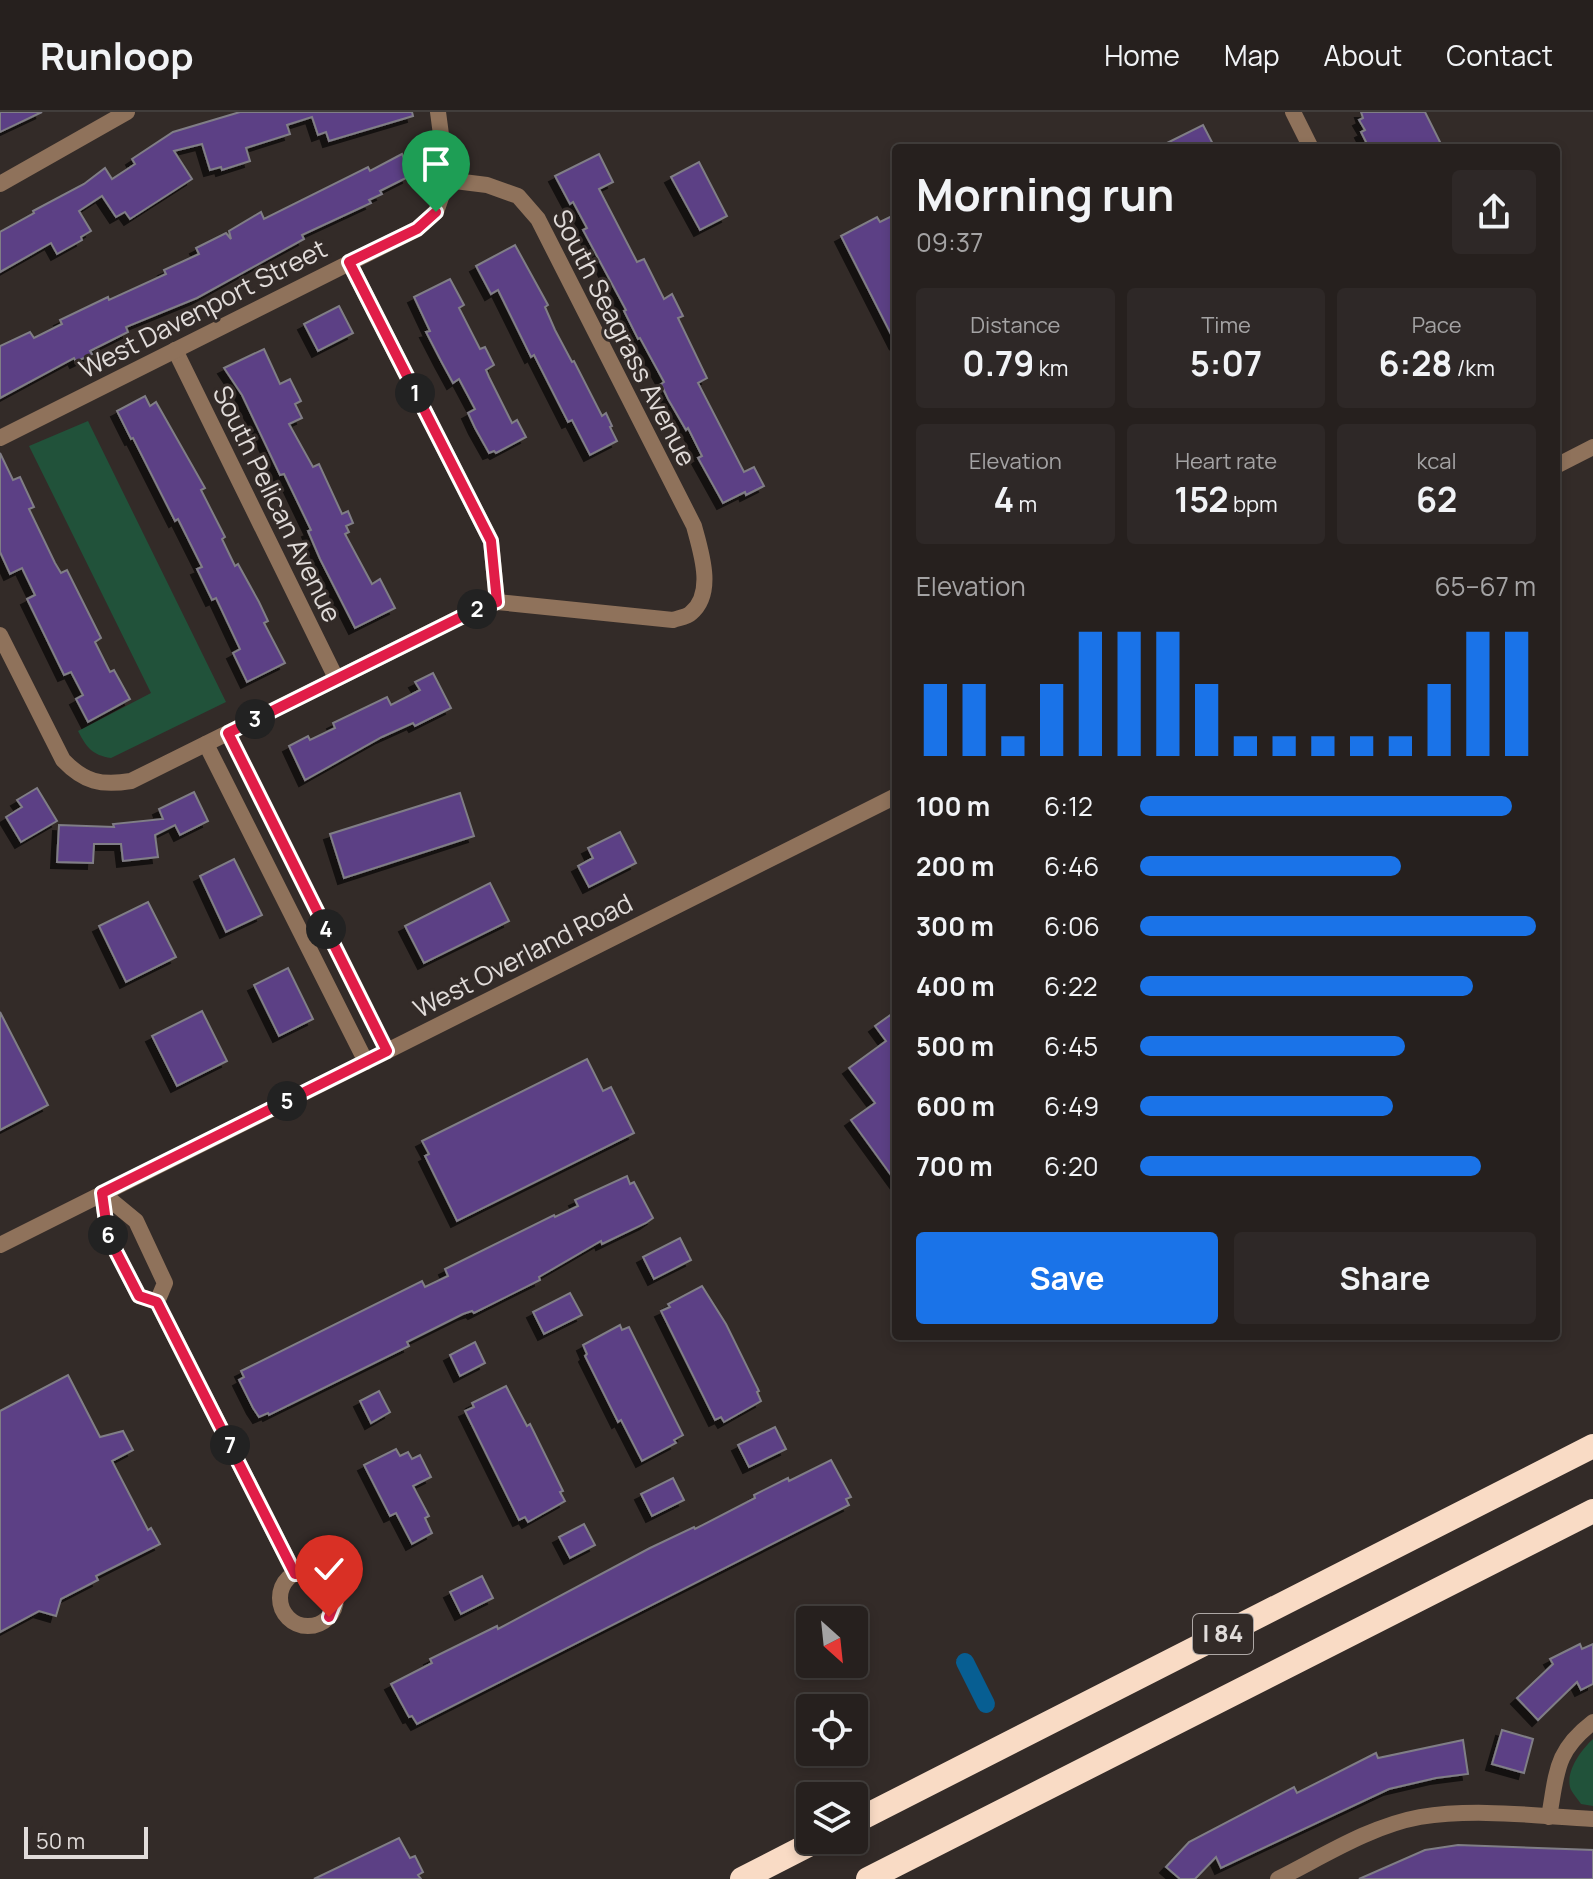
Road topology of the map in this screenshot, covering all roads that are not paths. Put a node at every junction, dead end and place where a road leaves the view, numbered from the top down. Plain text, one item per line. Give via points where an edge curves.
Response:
1 (127, 112) edge
2 (438, 112) edge
3 (1293, 112) edge
4 (1309, 144) edge
5 (447, 180) junction
6 (0, 184) edge
7 (349, 262) junction
8 (175, 350) junction
9 (0, 438) edge
10 (1593, 447) edge
11 (1560, 464) edge
12 (497, 602) junction
13 (0, 635) edge
14 (336, 678) junction
15 (228, 733) junction
16 (206, 744) junction
17 (892, 798) edge
18 (387, 1051) junction
19 (366, 1062) junction
20 (102, 1193) junction
21 (0, 1245) edge
22 (157, 1302) junction
23 (1593, 1446) edge
24 (1593, 1511) edge
25 (295, 1574) dead end
26 (1593, 1722) edge
27 (868, 1815) edge
28 (1549, 1817) junction
29 (1593, 1819) edge
30 (796, 1851) edge
31 (742, 1879) edge
32 (868, 1879) edge
33 (1278, 1879) edge

1 - 6 street
2 - 5 street
3 - 4 street
5 - 7 street, West Davenport Street via 436,212 417,229
5 - 12 street, South Seagrass Avenue via 518,196 538,219 694,526 702,555 704,595 690,614 673,620
7 - 8 street, West Davenport Street
7 - 12 street via 491,541
8 - 9 street, West Davenport Street
8 - 14 street, South Pelican Avenue
10 - 11 street
12 - 14 street
13 - 16 street via 63,760 91,782 131,781
14 - 15 street
15 - 16 street
15 - 18 street
16 - 19 street
17 - 18 street, West Overland Road
18 - 19 street, West Overland Road
19 - 20 street, West Overland Road
20 - 21 street, West Overland Road
20 - 22 street via 108,1236 139,1296
20 - 22 street via 136,1221 165,1283
22 - 25 street
23 - 27 highway, I 84
24 - 32 highway, I 84
26 - 28 street via 1573,1737 1560,1759
28 - 29 street
28 - 33 street via 1418,1817 1376,1831
30 - 31 highway

